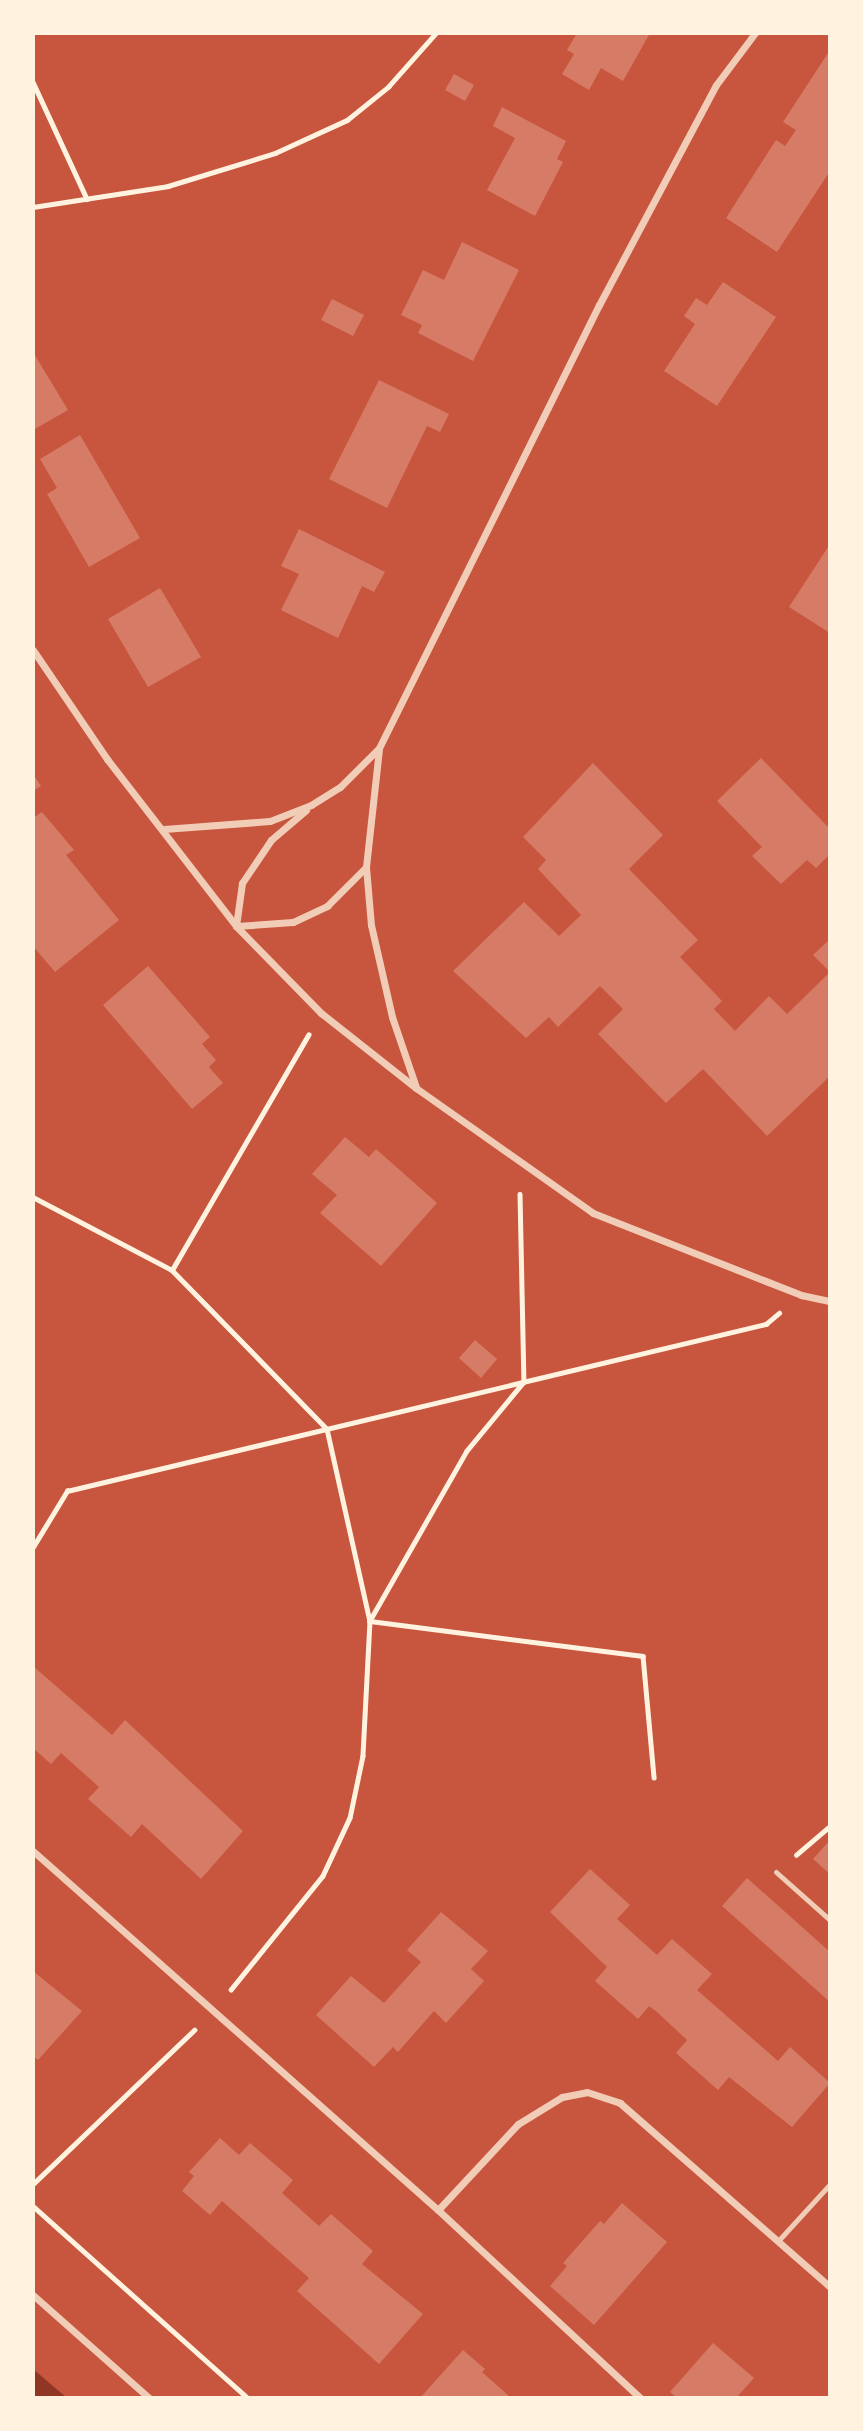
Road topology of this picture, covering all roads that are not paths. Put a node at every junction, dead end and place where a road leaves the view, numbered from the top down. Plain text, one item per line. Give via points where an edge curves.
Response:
1 (755, 33) edge
2 (33, 650) edge
3 (379, 748) junction
4 (311, 805) junction
5 (164, 829) junction
6 (366, 867) junction
7 (236, 926) junction
8 (416, 1088) junction
9 (830, 1301) edge
10 (33, 1852) edge
11 (776, 1872) road end
12 (830, 1920) edge
13 (830, 2184) edge
14 (438, 2210) junction
15 (778, 2241) junction
16 (830, 2287) edge
17 (33, 2295) edge
18 (149, 2398) edge
19 (640, 2398) edge

1 - 3 street via 716,85 599,305
2 - 5 street via 107,759
3 - 4 street via 340,787
3 - 6 street
4 - 5 street via 270,821
4 - 7 street via 271,840 242,884
5 - 7 street
6 - 7 street via 327,906 293,922
6 - 8 street via 382,977
7 - 8 street via 321,1013
8 - 9 street via 593,1213 801,1295
10 - 14 street
11 - 12 lane
13 - 15 lane
14 - 15 street via 518,2124 562,2097 587,2092 620,2103
14 - 19 street
15 - 16 street
17 - 18 street

